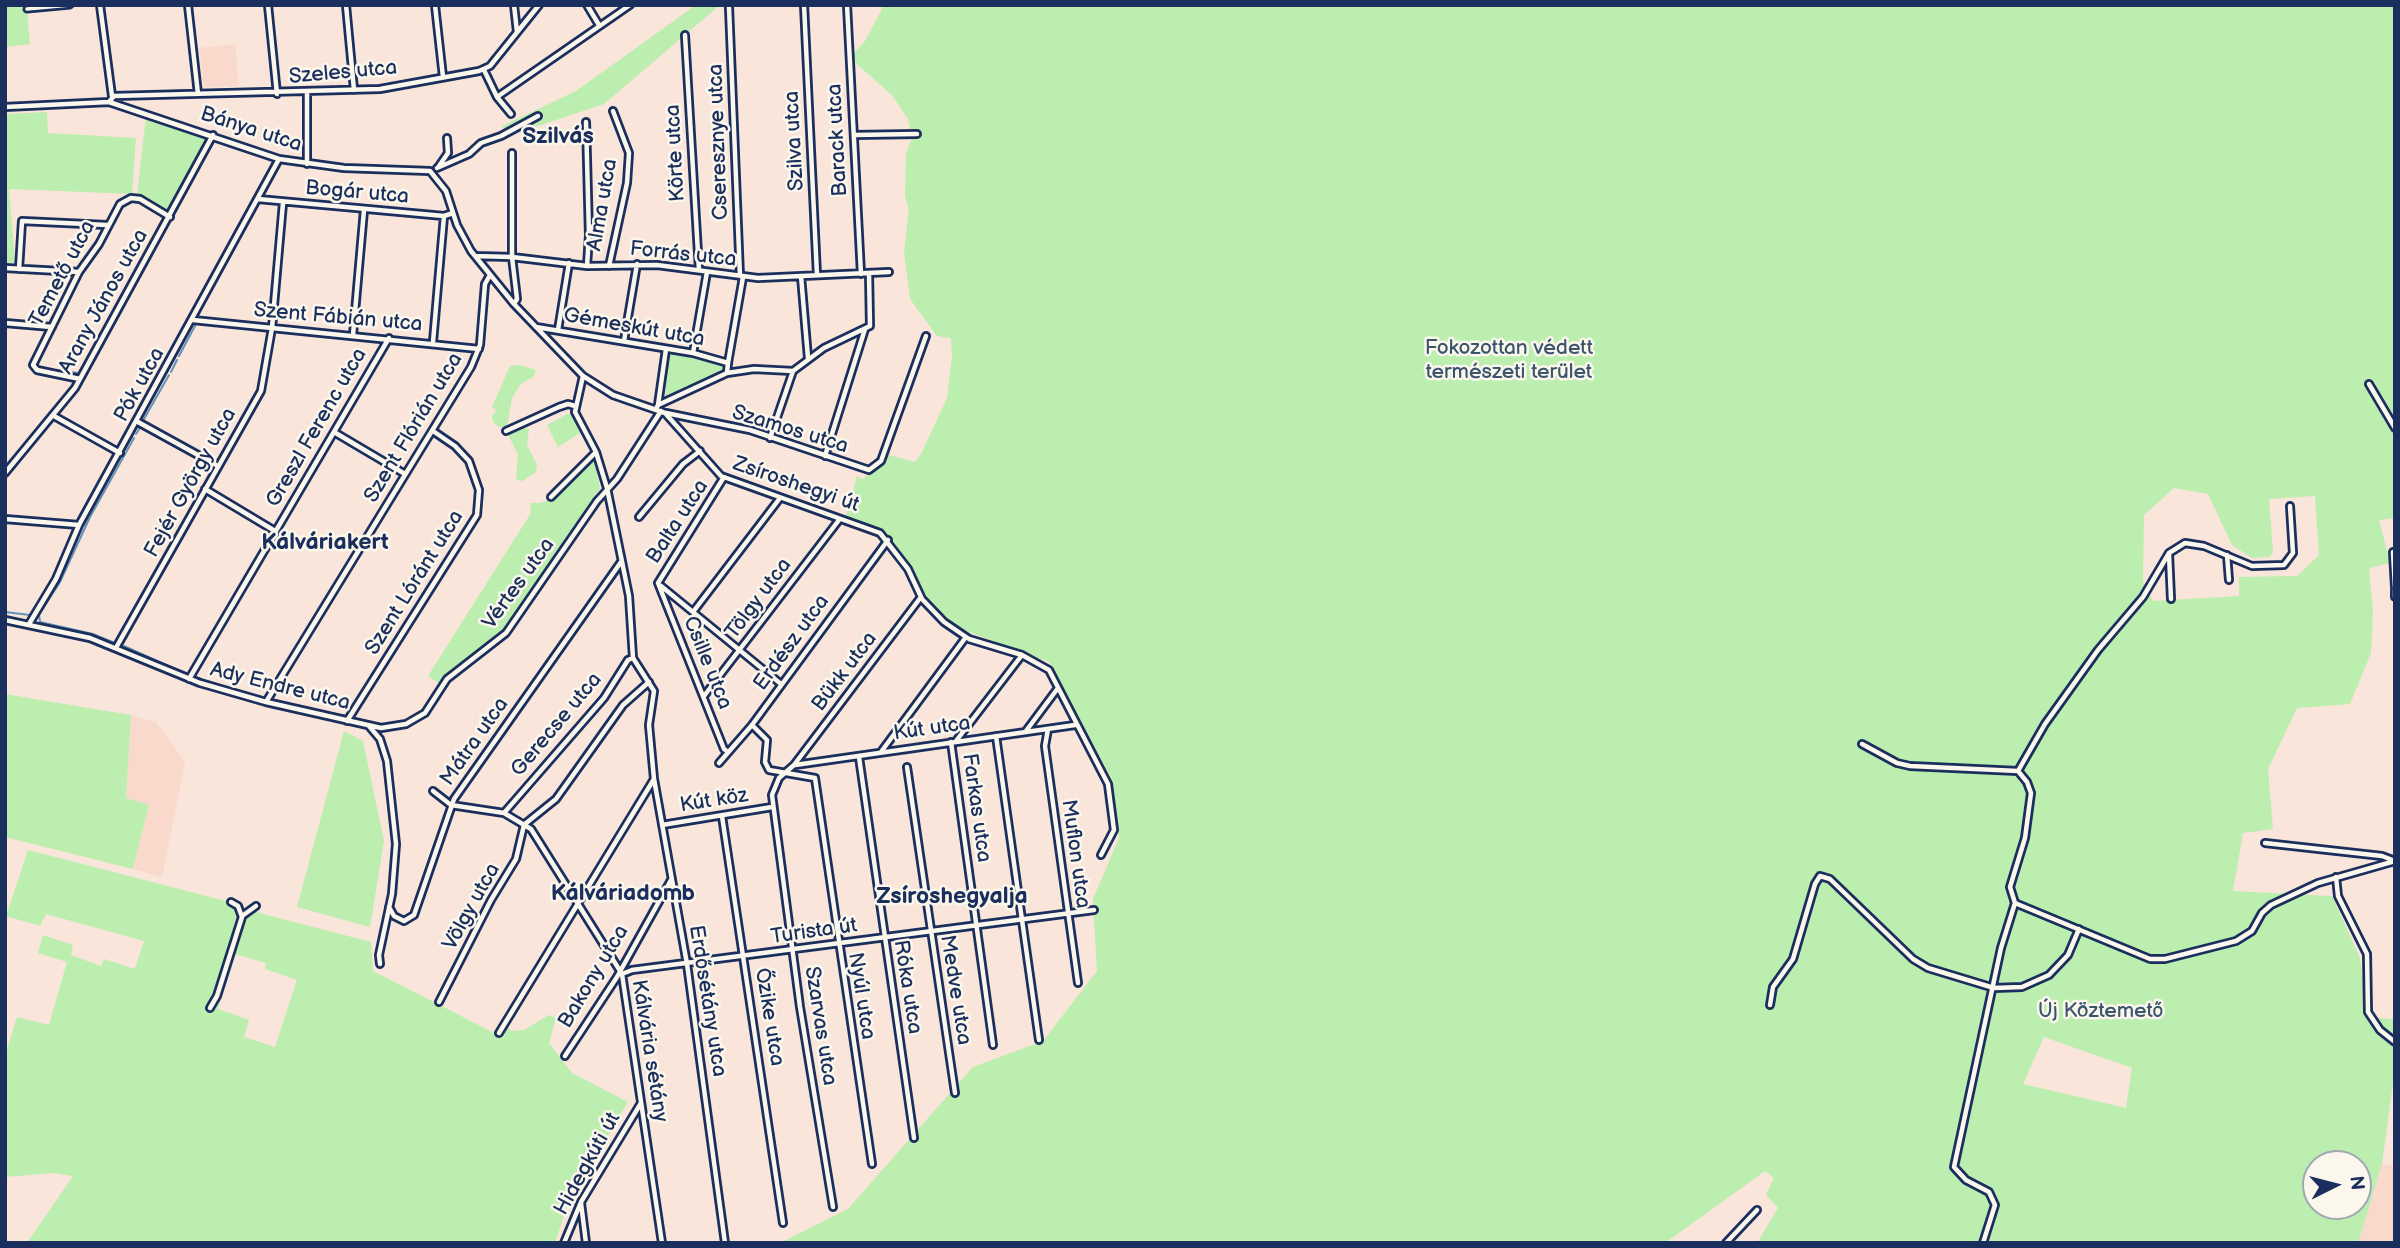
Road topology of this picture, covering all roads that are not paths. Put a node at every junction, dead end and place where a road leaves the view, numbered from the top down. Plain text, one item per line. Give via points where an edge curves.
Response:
1 (70, 5) edge
2 (100, 5) edge
3 (188, 5) edge
4 (268, 5) edge
5 (346, 5) edge
6 (435, 5) edge
7 (514, 5) edge
8 (539, 5) edge
9 (587, 5) edge
10 (631, 5) edge
11 (804, 5) edge
12 (847, 5) edge
13 (729, 7) dead end
14 (27, 9) dead end
15 (599, 25) junction
16 (517, 32) junction
17 (685, 34) dead end
18 (484, 70) junction
19 (443, 77) junction
20 (354, 90) junction
21 (307, 93) junction
22 (198, 94) junction
23 (277, 94) junction
24 (497, 97) junction
25 (113, 99) junction
26 (5, 107) edge
27 (613, 111) dead end
28 (511, 114) dead end
29 (538, 116) dead end
30 (586, 122) dead end
31 (917, 134) dead end
32 (213, 135) junction
33 (854, 135) junction
34 (447, 138) dead end
35 (512, 153) dead end
36 (279, 159) junction
37 (307, 164) junction
38 (437, 168) junction
39 (429, 170) junction
40 (258, 199) junction
41 (283, 203) junction
42 (364, 210) junction
43 (453, 213) junction
44 (444, 216) junction
45 (170, 217) junction
46 (107, 225) junction
47 (475, 256) junction
48 (512, 257) junction
49 (569, 263) junction
50 (637, 264) junction
51 (609, 266) junction
52 (587, 267) junction
53 (5, 268) edge
54 (19, 269) junction
55 (699, 270) junction
56 (79, 272) junction
57 (707, 272) junction
58 (888, 272) dead end
59 (869, 273) junction
60 (861, 274) junction
61 (490, 275) junction
62 (817, 275) junction
63 (802, 276) junction
64 (742, 277) junction
65 (514, 304) junction
66 (193, 320) junction
67 (5, 323) edge
68 (52, 327) junction
69 (536, 327) junction
70 (867, 327) junction
71 (272, 328) junction
72 (558, 330) junction
73 (353, 335) junction
74 (926, 336) dead end
75 (388, 338) junction
76 (624, 341) junction
77 (433, 342) junction
78 (480, 349) junction
79 (666, 349) junction
80 (692, 353) junction
81 (808, 358) junction
82 (728, 363) junction
83 (793, 371) junction
84 (727, 373) junction
85 (583, 376) junction
86 (80, 379) junction
87 (2369, 384) dead end
88 (575, 405) junction
89 (660, 409) junction
90 (54, 416) junction
91 (138, 422) junction
92 (2395, 428) edge
93 (433, 431) junction
94 (506, 431) dead end
95 (334, 432) junction
96 (770, 438) junction
97 (701, 451) junction
98 (596, 452) junction
99 (120, 453) junction
100 (825, 456) junction
101 (218, 466) junction
102 (5, 473) edge
103 (406, 475) junction
104 (724, 477) junction
105 (607, 488) junction
106 (205, 489) junction
107 (551, 496) dead end
108 (780, 498) junction
109 (2290, 506) dead end
110 (639, 517) dead end
111 (5, 519) edge
112 (839, 520) junction
113 (79, 525) junction
114 (275, 531) junction
115 (888, 540) junction
116 (2393, 552) dead end
117 (2169, 553) junction
118 (2227, 554) junction
119 (621, 561) junction
120 (2229, 580) dead end
121 (658, 583) junction
122 (2395, 588) edge
123 (921, 597) junction
124 (2395, 597) edge
125 (2171, 599) dead end
126 (693, 612) junction
127 (5, 620) edge
128 (29, 624) junction
129 (965, 637) junction
130 (117, 646) junction
131 (741, 650) junction
132 (1022, 655) junction
133 (633, 658) junction
134 (188, 679) junction
135 (649, 682) junction
136 (781, 684) junction
137 (1058, 688) junction
138 (704, 696) junction
139 (266, 702) junction
140 (348, 720) junction
141 (369, 725) junction
142 (752, 725) junction
143 (1075, 726) junction
144 (1048, 729) junction
145 (1026, 732) junction
146 (996, 736) junction
147 (953, 742) junction
148 (1862, 744) dead end
149 (728, 752) junction
150 (880, 752) junction
151 (859, 757) junction
152 (719, 763) dead end
153 (794, 765) junction
154 (906, 767) dead end
155 (787, 771) junction
156 (2018, 771) junction
157 (654, 779) junction
158 (433, 791) dead end
159 (451, 805) junction
160 (772, 807) junction
161 (504, 813) junction
162 (722, 816) junction
163 (524, 824) junction
164 (662, 825) junction
165 (2265, 843) dead end
166 (1101, 855) dead end
167 (2395, 861) edge
168 (2336, 877) junction
169 (672, 879) junction
170 (231, 902) dead end
171 (2015, 903) junction
172 (578, 904) junction
173 (256, 906) dead end
174 (390, 908) junction
175 (1094, 910) dead end
176 (1068, 914) junction
177 (242, 916) junction
178 (1021, 920) junction
179 (976, 926) junction
180 (2079, 929) junction
181 (930, 932) junction
182 (884, 939) junction
183 (837, 945) junction
184 (793, 951) junction
185 (743, 957) junction
186 (380, 964) dead end
187 (687, 964) junction
188 (620, 972) junction
189 (1078, 983) dead end
190 (1994, 988) junction
191 (439, 1002) dead end
192 (1770, 1005) dead end
193 (210, 1008) dead end
194 (499, 1032) dead end
195 (1039, 1040) dead end
196 (2395, 1042) edge
197 (993, 1045) dead end
198 (565, 1056) dead end
199 (955, 1093) dead end
200 (641, 1102) junction
201 (914, 1138) dead end
202 (872, 1164) dead end
203 (580, 1202) junction
204 (833, 1207) dead end
205 (1757, 1210) dead end
206 (783, 1223) dead end
207 (1727, 1242) edge
208 (564, 1243) edge
209 (586, 1243) edge
210 (662, 1243) edge
211 (725, 1243) edge
212 (1983, 1243) edge

1 - 14 street
2 - 25 street
3 - 22 street
4 - 23 street
5 - 20 street
6 - 19 street
7 - 16 street
8 - 16 street
9 - 15 street
10 - 15 street
11 - 62 street, Szilva utca
12 - 33 street, Barack utca
13 - 64 street, Cseresznye utca
15 - 24 street
16 - 18 street
17 - 55 street, Körte utca
18 - 19 street, Szeles utca
18 - 24 street
19 - 20 street, Szeles utca
20 - 21 street, Szeles utca
21 - 23 street, Szeles utca
21 - 37 street
22 - 23 street, Szeles utca
22 - 25 street, Szeles utca
24 - 28 street
25 - 26 street
25 - 32 street, Bánya utca via 116,105
27 - 51 street, Alma utca via 629,153
29 - 38 street
30 - 52 street
31 - 33 street
32 - 36 street, Bánya utca
32 - 45 street, Arany János utca
33 - 60 street, Barack utca
34 - 38 street via 448,153
35 - 48 street
36 - 37 street, Bánya utca
36 - 40 street, Pók utca
37 - 39 street, Bánya utca
38 - 39 street
39 - 43 street, Zsíroshegyi út via 443,184
40 - 41 street, Bogár utca
40 - 66 street, Pók utca
41 - 42 street, Bogár utca
41 - 71 street, Fejér György utca
42 - 44 street, Bogár utca
42 - 73 street
43 - 44 street, Bogár utca
43 - 47 street, Zsíroshegyi út
44 - 77 street
45 - 46 street, Temető utca via 131,198 120,204
45 - 86 street, Arany János utca
46 - 54 street via 22,221
46 - 56 street, Temető utca
47 - 48 street, Forrás utca
47 - 61 street, Zsíroshegyi út
48 - 49 street, Forrás utca
48 - 65 street
49 - 52 street, Forrás utca
49 - 72 street
50 - 51 street, Forrás utca
50 - 55 street, Forrás utca
50 - 76 street
51 - 52 street, Forrás utca
53 - 54 street
54 - 56 street
55 - 57 street, Forrás utca
56 - 68 street, Temető utca
57 - 64 street, Forrás utca
57 - 80 street
58 - 59 street, Forrás utca
59 - 60 street, Forrás utca
59 - 70 street
60 - 62 street, Forrás utca
61 - 65 street, Zsíroshegyi út
61 - 78 street via 485,284
62 - 63 street, Forrás utca
63 - 64 street, Forrás utca
63 - 81 street
64 - 82 street, Cseresznye utca
65 - 69 street, Zsíroshegyi út
66 - 71 street, Szent Fábián utca
66 - 91 street, Pók utca
67 - 68 street
68 - 86 street, Temető utca via 33,365 37,370
69 - 72 street, Gémeskút utca
69 - 85 street, Zsíroshegyi út
70 - 81 street
70 - 100 street
71 - 73 street, Szent Fábián utca
71 - 101 street, Fejér György utca via 261,391
72 - 76 street, Gémeskút utca
73 - 75 street, Szent Fábián utca
74 - 100 street, Szamos utca via 881,461 864,470
75 - 77 street, Szent Fábián utca
75 - 95 street, Greszl Ferenc utca
76 - 79 street, Gémeskút utca
77 - 78 street, Szent Fábián utca
78 - 93 street, Szent Flórián utca
79 - 80 street, Gémeskút utca
79 - 89 street
80 - 82 street, Gémeskút utca
81 - 83 street
82 - 84 street, Gémeskút utca
83 - 84 street
83 - 96 street
84 - 89 street
85 - 88 street
85 - 89 street, Zsíroshegyi út via 613,395
86 - 90 street, Arany János utca
87 - 92 street
88 - 94 street via 559,407
88 - 98 street
89 - 96 street, Szamos utca
89 - 97 street, Zsíroshegyi út
89 - 105 street, Vértes utca
90 - 99 street
90 - 102 street, Arany János utca
91 - 99 street, Pók utca
91 - 101 street
93 - 103 street, Szent Flórián utca
93 - 140 street, Szent Lóránt utca via 469,461 479,490 477,515
95 - 103 street
95 - 114 street, Greszl Ferenc utca
96 - 100 street, Szamos utca
97 - 104 street, Zsíroshegyi út via 714,471
97 - 110 street via 683,464
98 - 105 street
98 - 107 street
99 - 113 street, Pók utca
101 - 106 street, Fejér György utca
103 - 139 street, Szent Flórián utca
104 - 108 street, Zsíroshegyi út
104 - 121 street, Balta utca
105 - 119 street
105 - 141 street, Vértes utca via 498,642 447,679 416,720 398,727
106 - 114 street
106 - 130 street, Fejér György utca
108 - 112 street, Zsíroshegyi út
108 - 126 street
109 - 118 street via 2292,553 2287,564 2252,566
111 - 113 street
112 - 115 street, Zsíroshegyi út via 871,528
112 - 131 street, Tölgy utca
113 - 128 street, Pók utca via 56,579
114 - 134 street, Greszl Ferenc utca
115 - 123 street, Zsíroshegyi út
115 - 136 street, Erdész utca
116 - 122 street
117 - 118 street via 2185,543
117 - 125 street
117 - 156 street via 2143,597 2045,724
118 - 120 street
119 - 133 street via 629,596
119 - 159 street, Mátra utca
121 - 126 street
121 - 138 street, Csille utca
122 - 124 street
123 - 129 street, Zsíroshegyi út
123 - 153 street, Bükk utca
126 - 131 street
127 - 128 street, Ady Endre utca
128 - 130 street, Ady Endre utca
129 - 132 street, Zsíroshegyi út
129 - 150 street
130 - 134 street, Ady Endre utca
131 - 136 street
131 - 138 street, Tölgy utca
132 - 137 street, Zsíroshegyi út via 1047,668
132 - 147 street
133 - 135 street
133 - 161 street, Gerecse utca
134 - 139 street, Ady Endre utca
135 - 157 street, Erdősétány utca via 655,696 649,725
135 - 163 street, Gerecse utca via 624,705 556,799
136 - 142 street, Erdész utca
137 - 143 street, Zsíroshegyi út
137 - 145 street
138 - 149 street, Csille utca
139 - 140 street, Ady Endre utca
140 - 141 street, Ady Endre utca
141 - 174 street, Ady Endre utca via 383,746 393,804 395,858
142 - 149 street, Erdész utca
142 - 155 street via 767,740 766,768
143 - 144 street, Kút utca
143 - 166 street, Zsíroshegyi út via 1108,786 1114,830
144 - 145 street, Kút utca
144 - 176 street, Muflon utca via 1045,746
145 - 146 street, Kút utca
146 - 147 street, Kút utca
146 - 178 street
147 - 150 street, Kút utca
147 - 179 street, Farkas utca
148 - 156 street via 1909,766
149 - 152 street, Erdész utca
150 - 151 street, Kút utca
151 - 153 street, Kút utca
151 - 182 street, Róka utca
153 - 155 street, Bükk utca
154 - 181 street, Medve utca
155 - 160 street via 775,784
155 - 183 street, Nyúl utca via 815,778
156 - 171 street via 2031,793 2025,838 2010,887
157 - 164 street, Erdősétány utca
157 - 172 street
158 - 159 street, Kálvária sétány
159 - 161 street, Kálvária sétány
159 - 174 street, Mátra utca via 414,915 404,921
160 - 162 street, Kút köz
160 - 184 street, Szarvas utca
161 - 163 street, Kálvária sétány
162 - 164 street, Kút köz
162 - 185 street, Őzike utca
163 - 172 street, Kálvária sétány via 539,838
163 - 191 street, Völgy utca via 516,859
164 - 169 street, Erdősétány utca
165 - 167 street
167 - 168 street
168 - 180 street via 2272,905 2245,937 2165,959 2150,959
168 - 196 street via 2338,896 2367,954 2368,1012
169 - 187 street, Erdősétány utca
169 - 188 street, Bakony utca
170 - 177 street
171 - 180 street
171 - 190 street
172 - 188 street, Kálvária sétány
172 - 194 street
173 - 177 street
174 - 186 street
175 - 176 street, Turista út
176 - 178 street, Turista út
176 - 189 street, Muflon utca
177 - 193 street
178 - 179 street, Turista út
178 - 195 street
179 - 181 street, Turista út
179 - 197 street, Farkas utca
180 - 190 street via 2073,947 2049,975 2022,987
181 - 182 street, Turista út
181 - 199 street, Medve utca
182 - 183 street, Turista út
182 - 201 street, Róka utca
183 - 184 street, Turista út
183 - 202 street, Nyúl utca
184 - 185 street, Turista út
184 - 204 street, Szarvas utca
185 - 187 street, Turista út
185 - 206 street, Őzike utca
187 - 188 street, Turista út
187 - 211 street, Erdősétány utca
188 - 198 street, Bakony utca
188 - 200 street, Kálvária sétány
190 - 192 street via 1913,959 1821,876 1793,959 1773,987
190 - 212 street via 1954,1167 1966,1180 1989,1192 1996,1205
200 - 203 street, Hidegkúti út
200 - 210 street, Kálvária sétány
203 - 208 street, Hidegkúti út
203 - 209 street
205 - 207 street

